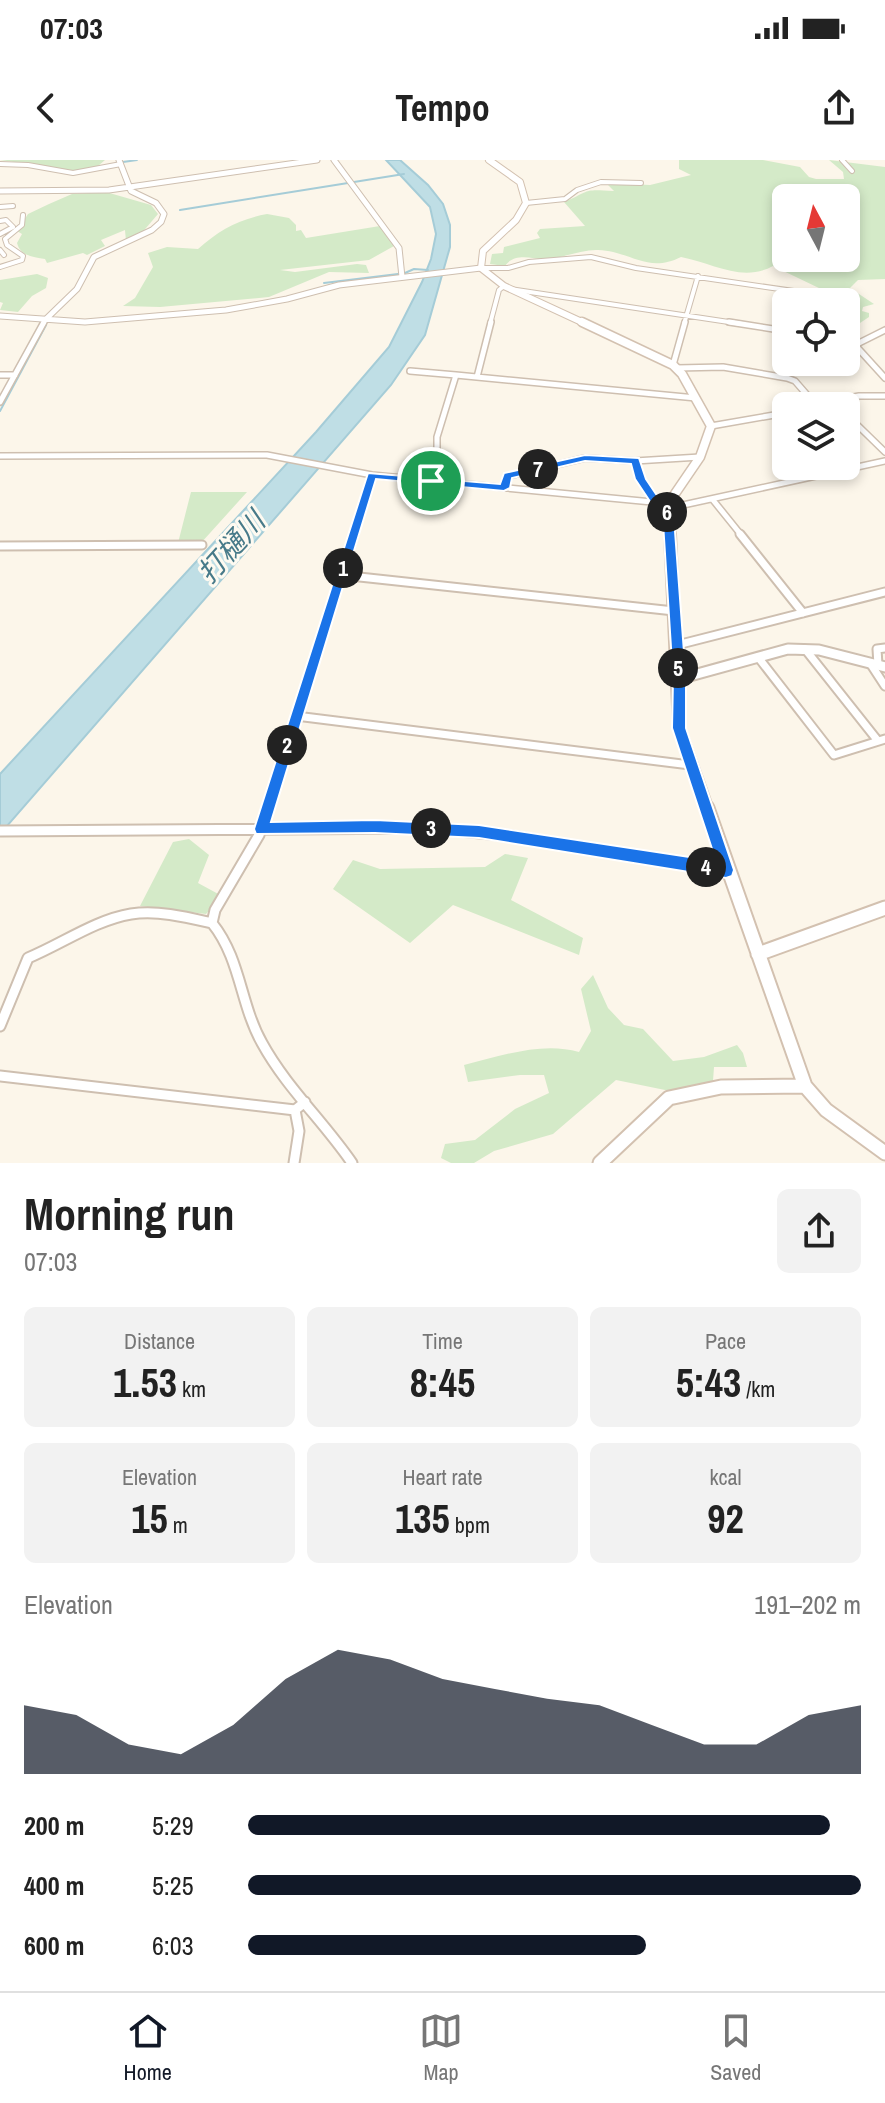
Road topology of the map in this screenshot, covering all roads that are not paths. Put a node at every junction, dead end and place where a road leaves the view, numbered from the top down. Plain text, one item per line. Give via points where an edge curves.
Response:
1 (317, 160) edge
2 (334, 160) edge
3 (489, 160) edge
4 (842, 160) edge
5 (121, 162) edge
6 (0, 164) edge
7 (852, 171) dead end
8 (641, 183) dead end
9 (130, 188) junction
10 (0, 191) edge
11 (526, 203) junction
12 (13, 206) dead end
13 (0, 207) edge
14 (23, 215) dead end
15 (0, 221) edge
16 (0, 234) edge
17 (0, 267) edge
18 (481, 268) junction
19 (698, 276) junction
20 (402, 277) junction
21 (507, 288) junction
22 (775, 288) edge
23 (0, 316) edge
24 (688, 316) junction
25 (45, 320) junction
26 (772, 329) edge
27 (885, 330) edge
28 (860, 342) edge
29 (860, 350) edge
30 (675, 367) junction
31 (410, 371) dead end
32 (0, 375) edge
33 (15, 375) junction
34 (456, 375) junction
35 (477, 377) junction
36 (885, 378) edge
37 (803, 392) edge
38 (885, 396) edge
39 (696, 398) junction
40 (860, 399) edge
41 (0, 402) edge
42 (772, 417) edge
43 (711, 426) junction
44 (860, 428) edge
45 (885, 452) edge
46 (0, 456) edge
47 (700, 457) junction
48 (635, 461) junction
49 (885, 461) edge
50 (860, 466) edge
51 (372, 475) junction
52 (800, 480) edge
53 (431, 481) junction
54 (504, 488) junction
55 (713, 500) junction
56 (662, 504) junction
57 (202, 545) dead end
58 (0, 546) edge
59 (341, 575) junction
60 (885, 592) edge
61 (674, 611) junction
62 (803, 613) junction
63 (677, 645) junction
64 (804, 648) junction
65 (885, 648) edge
66 (758, 657) junction
67 (878, 665) edge
68 (679, 679) junction
69 (885, 686) edge
70 (296, 716) junction
71 (881, 740) edge
72 (690, 765) junction
73 (261, 829) junction
74 (0, 831) edge
75 (726, 870) junction
76 (885, 908) edge
77 (212, 923) junction
78 (758, 954) junction
79 (0, 1026) edge
80 (0, 1076) edge
81 (805, 1086) junction
82 (305, 1102) junction
83 (295, 1110) junction
84 (885, 1153) edge
85 (294, 1163) edge
86 (352, 1163) edge
87 (600, 1163) edge

1 - 9 street
2 - 20 street via 398,247
3 - 11 main road via 520,182
4 - 7 street
5 - 6 street via 78,173
5 - 9 street
8 - 11 street via 601,182 565,199
9 - 10 street
9 - 25 street via 160,205 161,220 139,238 94,257 77,289
11 - 18 main road via 483,251
12 - 13 street
14 - 17 street via 24,222 5,239 22,260
15 - 16 street via 13,227
18 - 19 street via 591,257
18 - 20 street
18 - 21 main road
19 - 22 street
19 - 24 street
20 - 25 street via 226,310 85,322
21 - 24 street
21 - 30 main road
21 - 35 street via 499,290
23 - 25 street
24 - 26 street
24 - 30 street
25 - 33 street
27 - 28 street
29 - 36 street
30 - 37 street via 723,367 787,378
30 - 39 main road
31 - 34 street
32 - 33 street
33 - 41 street
34 - 35 street
34 - 53 street via 437,437
35 - 39 street
38 - 40 street
39 - 43 main road
42 - 43 street
43 - 47 main road
44 - 45 street
46 - 51 street via 284,458
47 - 48 street
47 - 56 main road
48 - 54 street via 585,458 508,476
48 - 56 street via 641,479
49 - 50 street
51 - 53 street
51 - 59 street
52 - 55 street
53 - 54 street
54 - 56 street
55 - 56 street
55 - 62 street
56 - 61 main road
57 - 58 street
59 - 61 street
59 - 70 street
60 - 62 street
61 - 63 main road
62 - 63 street
63 - 68 main road
64 - 66 street
64 - 67 street
64 - 71 street
65 - 67 street via 877,649
66 - 68 street
66 - 71 street via 834,755
67 - 69 street
68 - 72 main road via 677,717
70 - 72 street
70 - 73 street
72 - 75 main road
73 - 74 street
73 - 75 street via 479,831
73 - 77 street
75 - 78 main road
76 - 78 main road
77 - 79 street via 136,914 119,917 28,958
77 - 82 street via 233,952 249,1018 262,1045
78 - 81 main road
80 - 83 street
81 - 84 main road via 826,1110
81 - 87 main road via 721,1087 669,1098
82 - 83 street
82 - 86 street
83 - 85 street via 299,1131

